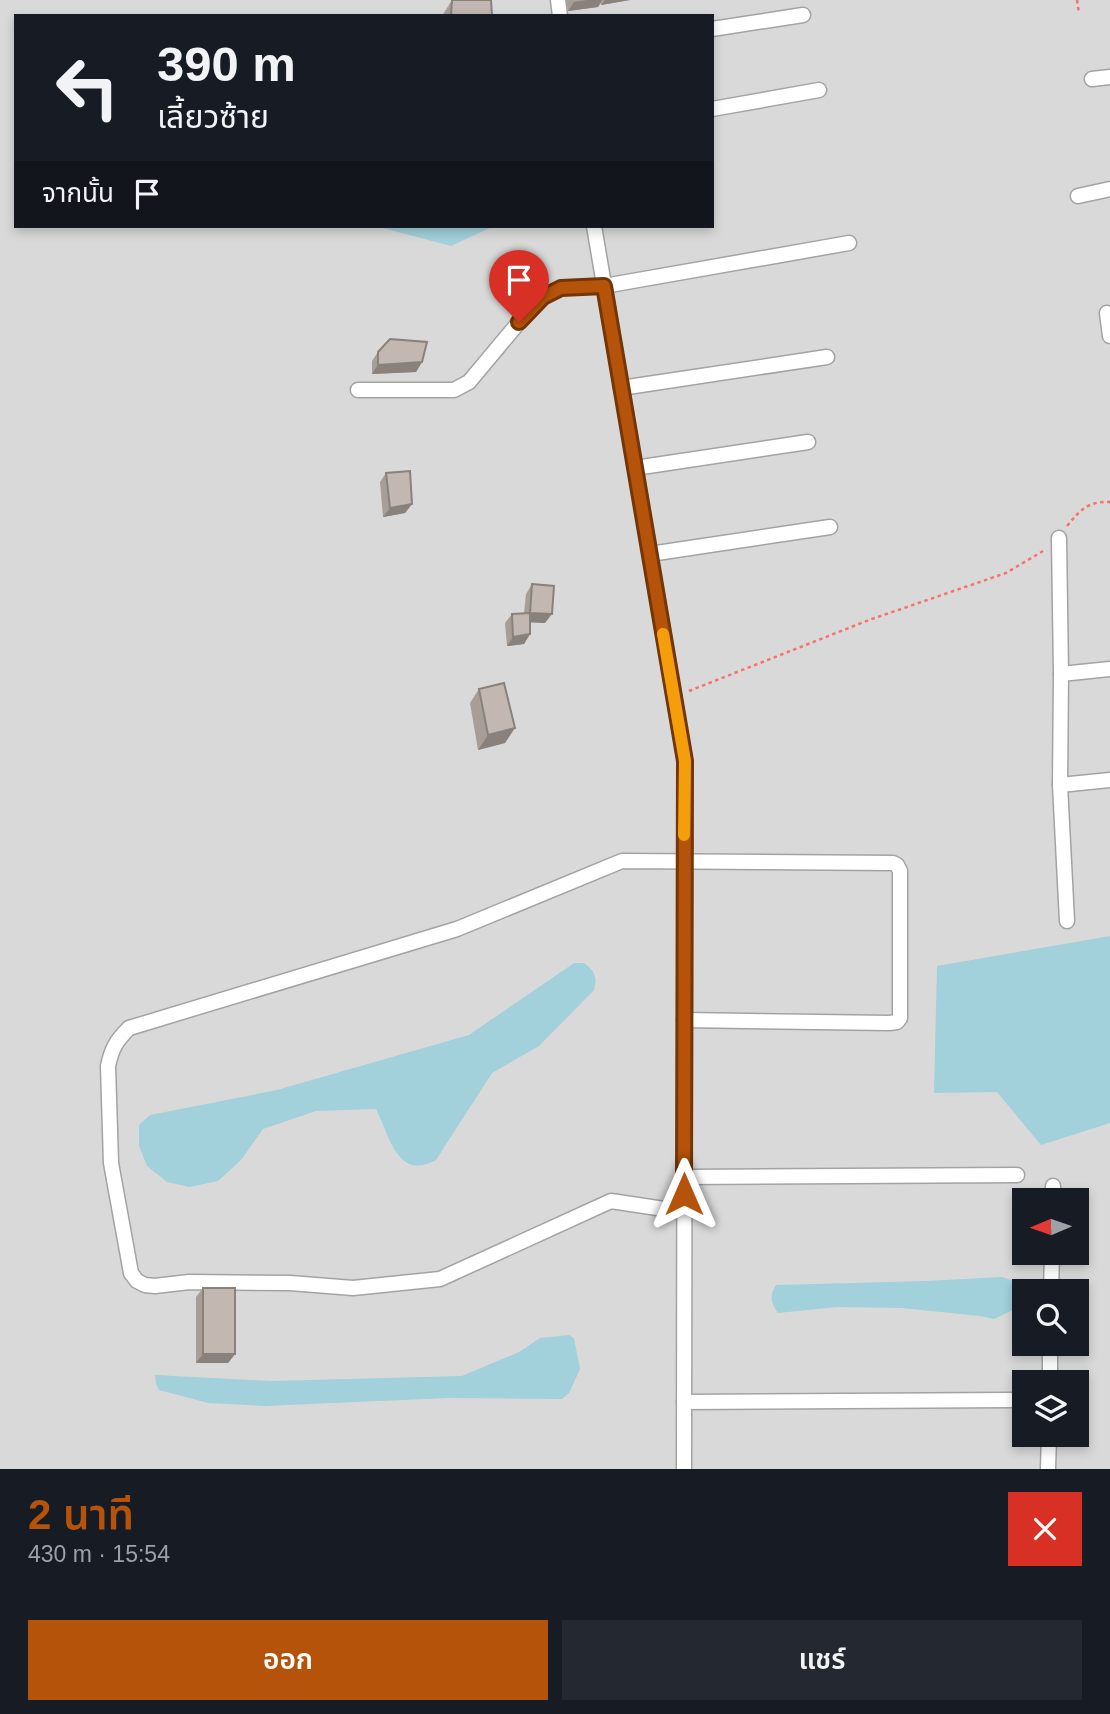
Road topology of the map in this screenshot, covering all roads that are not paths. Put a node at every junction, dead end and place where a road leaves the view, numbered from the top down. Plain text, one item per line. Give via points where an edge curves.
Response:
1 (803, 15) dead end
2 (714, 29) edge
3 (1110, 77) edge
4 (1092, 79) dead end
5 (819, 90) dead end
6 (714, 109) edge
7 (1110, 189) edge
8 (1078, 196) dead end
9 (594, 228) edge
10 (849, 243) dead end
11 (604, 286) junction
12 (1107, 313) dead end
13 (1110, 336) edge
14 (827, 357) dead end
15 (621, 388) junction
16 (358, 390) dead end
17 (808, 442) dead end
18 (635, 468) junction
19 (830, 527) dead end
20 (1059, 538) road end
21 (650, 554) junction
22 (1110, 669) edge
23 (1061, 674) junction
24 (1110, 780) edge
25 (1060, 785) junction
26 (684, 860) junction
27 (1067, 921) dead end
28 (684, 1020) junction
29 (1017, 1175) dead end
30 (684, 1177) junction
31 (684, 1212) junction
32 (1011, 1400) dead end
33 (684, 1402) junction
34 (1049, 1447) edge
35 (684, 1469) edge
36 (1048, 1469) edge

1 - 2 street
3 - 4 street
5 - 6 street
7 - 8 street
9 - 11 street
10 - 11 street
11 - 15 street
11 - 16 street via 561,288 543,297 469,382 454,390
12 - 13 street
14 - 15 street
15 - 18 street
17 - 18 street
18 - 21 street
19 - 21 street
20 - 23 street
21 - 26 street via 685,761
22 - 23 street
23 - 25 street
24 - 25 street
25 - 27 street
26 - 28 street
26 - 28 street via 894,863 900,871 897,1021
26 - 31 street via 622,861 457,929 129,1028 117,1040 108,1066 111,1163 131,1273 145,1285 234,1282 353,1287 440,1279 611,1201
28 - 30 street
29 - 30 street
30 - 31 street
31 - 33 street
32 - 33 street
33 - 35 street
34 - 36 street

